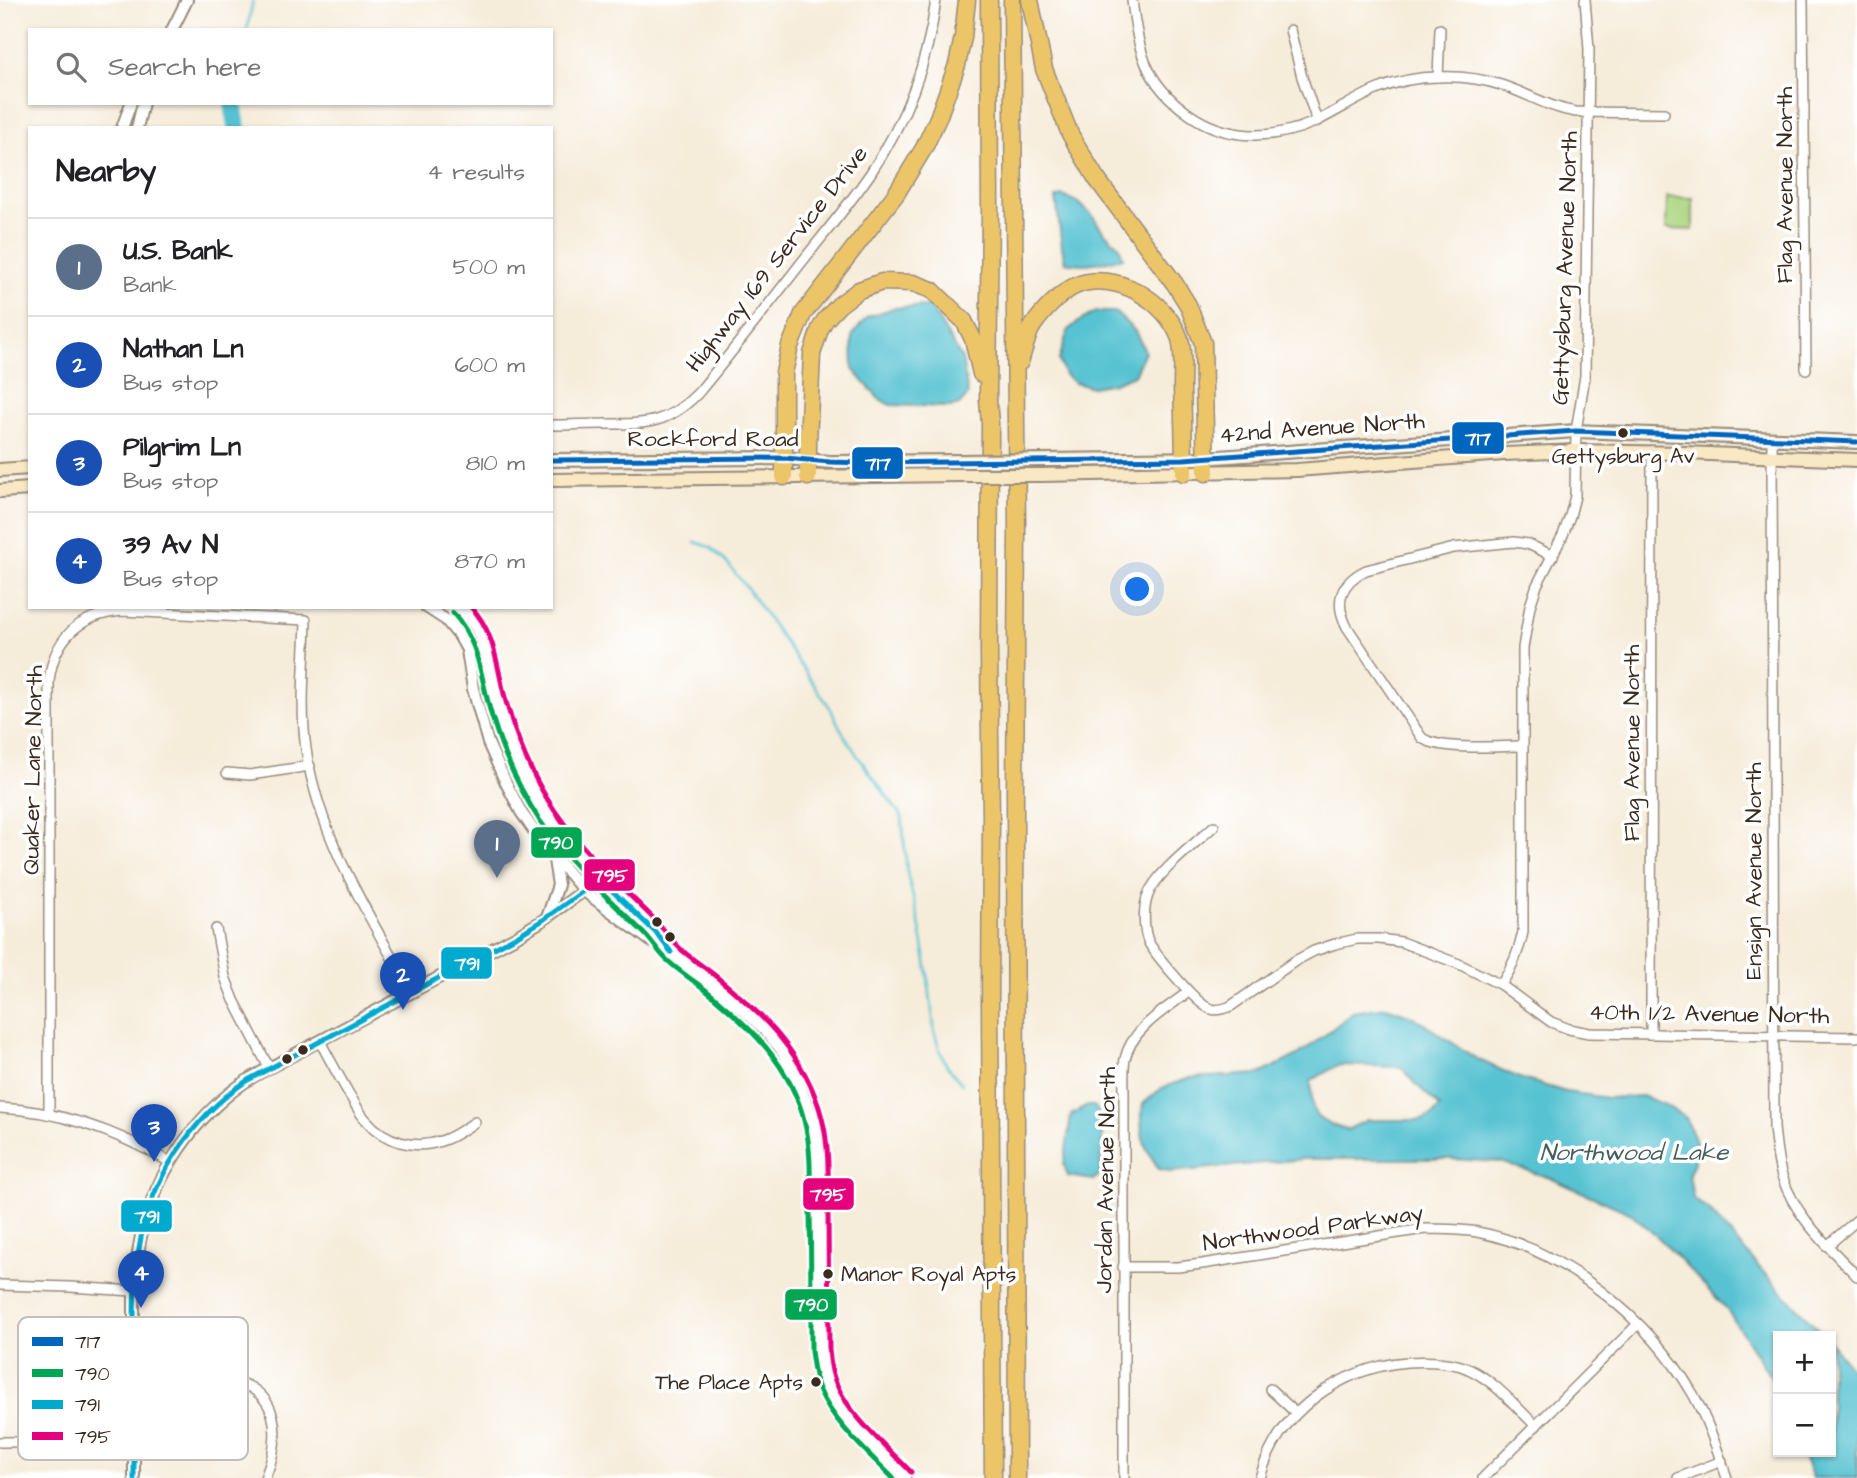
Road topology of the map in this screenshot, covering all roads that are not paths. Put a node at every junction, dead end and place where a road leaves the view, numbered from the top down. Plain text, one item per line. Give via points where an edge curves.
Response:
1 (187, 0) edge
2 (936, 0) edge
3 (967, 0) edge
4 (989, 0) edge
5 (1012, 0) edge
6 (1030, 0) edge
7 (1132, 0) edge
8 (1585, 0) edge
9 (1803, 0) edge
10 (173, 28) edge
11 (1440, 29) dead end
12 (1290, 30) dead end
13 (1438, 76) junction
14 (130, 105) edge
15 (143, 105) edge
16 (1589, 112) junction
17 (1664, 113) dead end
18 (1317, 121) junction
19 (123, 126) edge
20 (137, 126) edge
21 (1806, 369) dead end
22 (1015, 374) junction
23 (988, 400) junction
24 (553, 425) edge
25 (1576, 431) junction
26 (1772, 438) junction
27 (1857, 442) edge
28 (1576, 451) junction
29 (1652, 452) junction
30 (1773, 457) junction
31 (785, 458) junction
32 (553, 460) edge
33 (807, 460) junction
34 (1041, 460) joint
35 (1857, 460) edge
36 (1206, 465) junction
37 (1184, 466) junction
38 (28, 468) edge
39 (0, 470) edge
40 (1041, 475) joint
41 (784, 477) junction
42 (808, 477) junction
43 (553, 480) edge
44 (28, 489) edge
45 (0, 491) edge
46 (1553, 556) junction
47 (429, 609) edge
48 (460, 609) edge
49 (1524, 746) junction
50 (310, 766) junction
51 (227, 773) dead end
52 (1214, 825) dead end
53 (554, 857) junction
54 (600, 879) junction
55 (584, 891) junction
56 (548, 916) junction
57 (216, 929) dead end
58 (671, 952) junction
59 (1501, 985) junction
60 (1188, 992) junction
61 (412, 993) junction
62 (1651, 1034) junction
63 (1774, 1035) junction
64 (1857, 1037) edge
65 (320, 1041) junction
66 (269, 1068) junction
67 (0, 1108) edge
68 (49, 1113) junction
69 (475, 1122) dead end
70 (170, 1162) junction
71 (1857, 1220) edge
72 (1827, 1245) junction
73 (1123, 1267) junction
74 (1857, 1276) edge
75 (0, 1285) edge
76 (134, 1291) junction
77 (134, 1317) edge
78 (1638, 1324) junction
79 (248, 1385) edge
80 (1270, 1389) dead end
81 (1296, 1413) junction
82 (1536, 1426) junction
83 (0, 1442) edge
84 (18, 1442) edge
85 (134, 1460) edge
86 (1722, 1461) junction
87 (134, 1478) edge
88 (265, 1478) edge
89 (905, 1478) edge
90 (993, 1478) edge
91 (1017, 1478) edge
92 (1124, 1478) edge
93 (1260, 1478) edge
94 (1483, 1478) edge
95 (1678, 1478) edge
96 (1727, 1478) edge

1 - 10 street
2 - 24 street, Highway 169 Service Drive via 911,96 891,141 869,176 686,406 647,423
3 - 31 highway via 957,65 924,148 895,194 803,314 790,346 784,373
4 - 23 highway
5 - 22 highway
6 - 36 highway via 1044,69 1070,134 1096,178 1175,284 1203,343
7 - 18 street via 1138,43 1150,73 1159,88 1193,117 1211,127 1252,136
8 - 16 street, Gettysburg Avenue North
9 - 21 street, Flag Avenue North
11 - 13 street
12 - 18 street
13 - 16 street via 1484,80 1564,110
13 - 18 street via 1378,89
14 - 19 street
15 - 20 street
16 - 17 street
16 - 25 street, Gettysburg Avenue North via 1585,376
22 - 37 highway via 1030,331 1054,302 1076,286 1107,283 1145,295 1172,322 1182,348
22 - 91 highway
23 - 33 highway via 964,321 932,290 913,283 883,282 859,290 839,304 816,339
23 - 90 highway
25 - 26 main road, 42nd Avenue North
25 - 28 street, Gettysburg Avenue North
25 - 36 main road, 42nd Avenue North
26 - 27 main road, 42nd Avenue North
26 - 30 street, Ensign Avenue North
28 - 29 main road, 42nd Avenue North
28 - 36 main road, 42nd Avenue North via 1297,470
28 - 46 street, Gettysburg Avenue North via 1575,496
29 - 30 main road, 42nd Avenue North
29 - 62 street, Flag Avenue North
30 - 35 main road, 42nd Avenue North
30 - 63 street, Ensign Avenue North
31 - 32 main road, Rockford Road
31 - 33 main road, Rockford Road
31 - 41 highway
33 - 34 main road, Rockford Road, bridge
33 - 42 highway
34 - 37 main road, 42nd Avenue North
36 - 37 main road, 42nd Avenue North
37 - 40 main road, 42nd Avenue North
38 - 39 main road
40 - 42 main road, Rockford Road, bridge
41 - 42 main road, Rockford Road
41 - 43 main road, Rockford Road
44 - 45 main road
46 - 49 street, Gettysburg Avenue North via 1537,585 1525,627
46 - 49 street via 1514,542 1441,551 1356,575 1342,592 1340,605 1347,627 1416,731 1429,742
47 - 53 street via 446,620 467,650 481,720 498,767 521,812
48 - 54 street via 485,647 496,701 531,788 547,816
49 - 59 street, Gettysburg Avenue North via 1523,932 1512,968
50 - 51 street via 250,775
50 - 61 street via 335,849
50 - 68 street, Quaker Lane North via 304,719 306,620 106,612 76,626 65,637 56,651 49,681
52 - 60 street via 1156,881 1145,911 1148,942
53 - 55 street
53 - 56 street via 558,885
54 - 55 street
54 - 58 street
55 - 56 street
55 - 58 street
56 - 61 street
57 - 66 street via 234,1000
58 - 89 street via 763,1028 780,1048 805,1095 819,1155 823,1371 839,1408
59 - 60 street, 40th 1/2 Avenue North via 1401,942 1357,939 1314,951 1223,1009 1203,1006
59 - 62 street, 40th 1/2 Avenue North via 1551,1022 1569,1029
60 - 73 street, Jordan Avenue North via 1136,1035 1125,1059
61 - 65 street
62 - 63 street, 40th 1/2 Avenue North
63 - 64 street, 40th 1/2 Avenue North
63 - 72 street, Ensign Avenue North via 1776,1153 1791,1199
65 - 66 street
65 - 69 street via 366,1121 392,1140 423,1145 439,1142
66 - 70 street via 220,1102
67 - 68 street
68 - 70 street via 125,1138
70 - 76 street via 142,1231
71 - 72 street
72 - 74 street, Ensign Avenue North
73 - 78 street, Northwood Parkway via 1178,1267 1399,1232 1451,1229 1501,1238 1560,1264 1591,1283
73 - 92 street, Jordan Avenue North
75 - 76 street
76 - 77 street
78 - 82 street
78 - 86 street, Northwood Parkway via 1692,1393
79 - 88 street via 262,1395 274,1416 273,1449
80 - 81 street
81 - 82 street via 1319,1393 1365,1370 1431,1361 1474,1372
81 - 93 street via 1270,1450
82 - 94 street
83 - 84 street
85 - 87 street
86 - 95 street
86 - 96 street, Northwood Parkway

